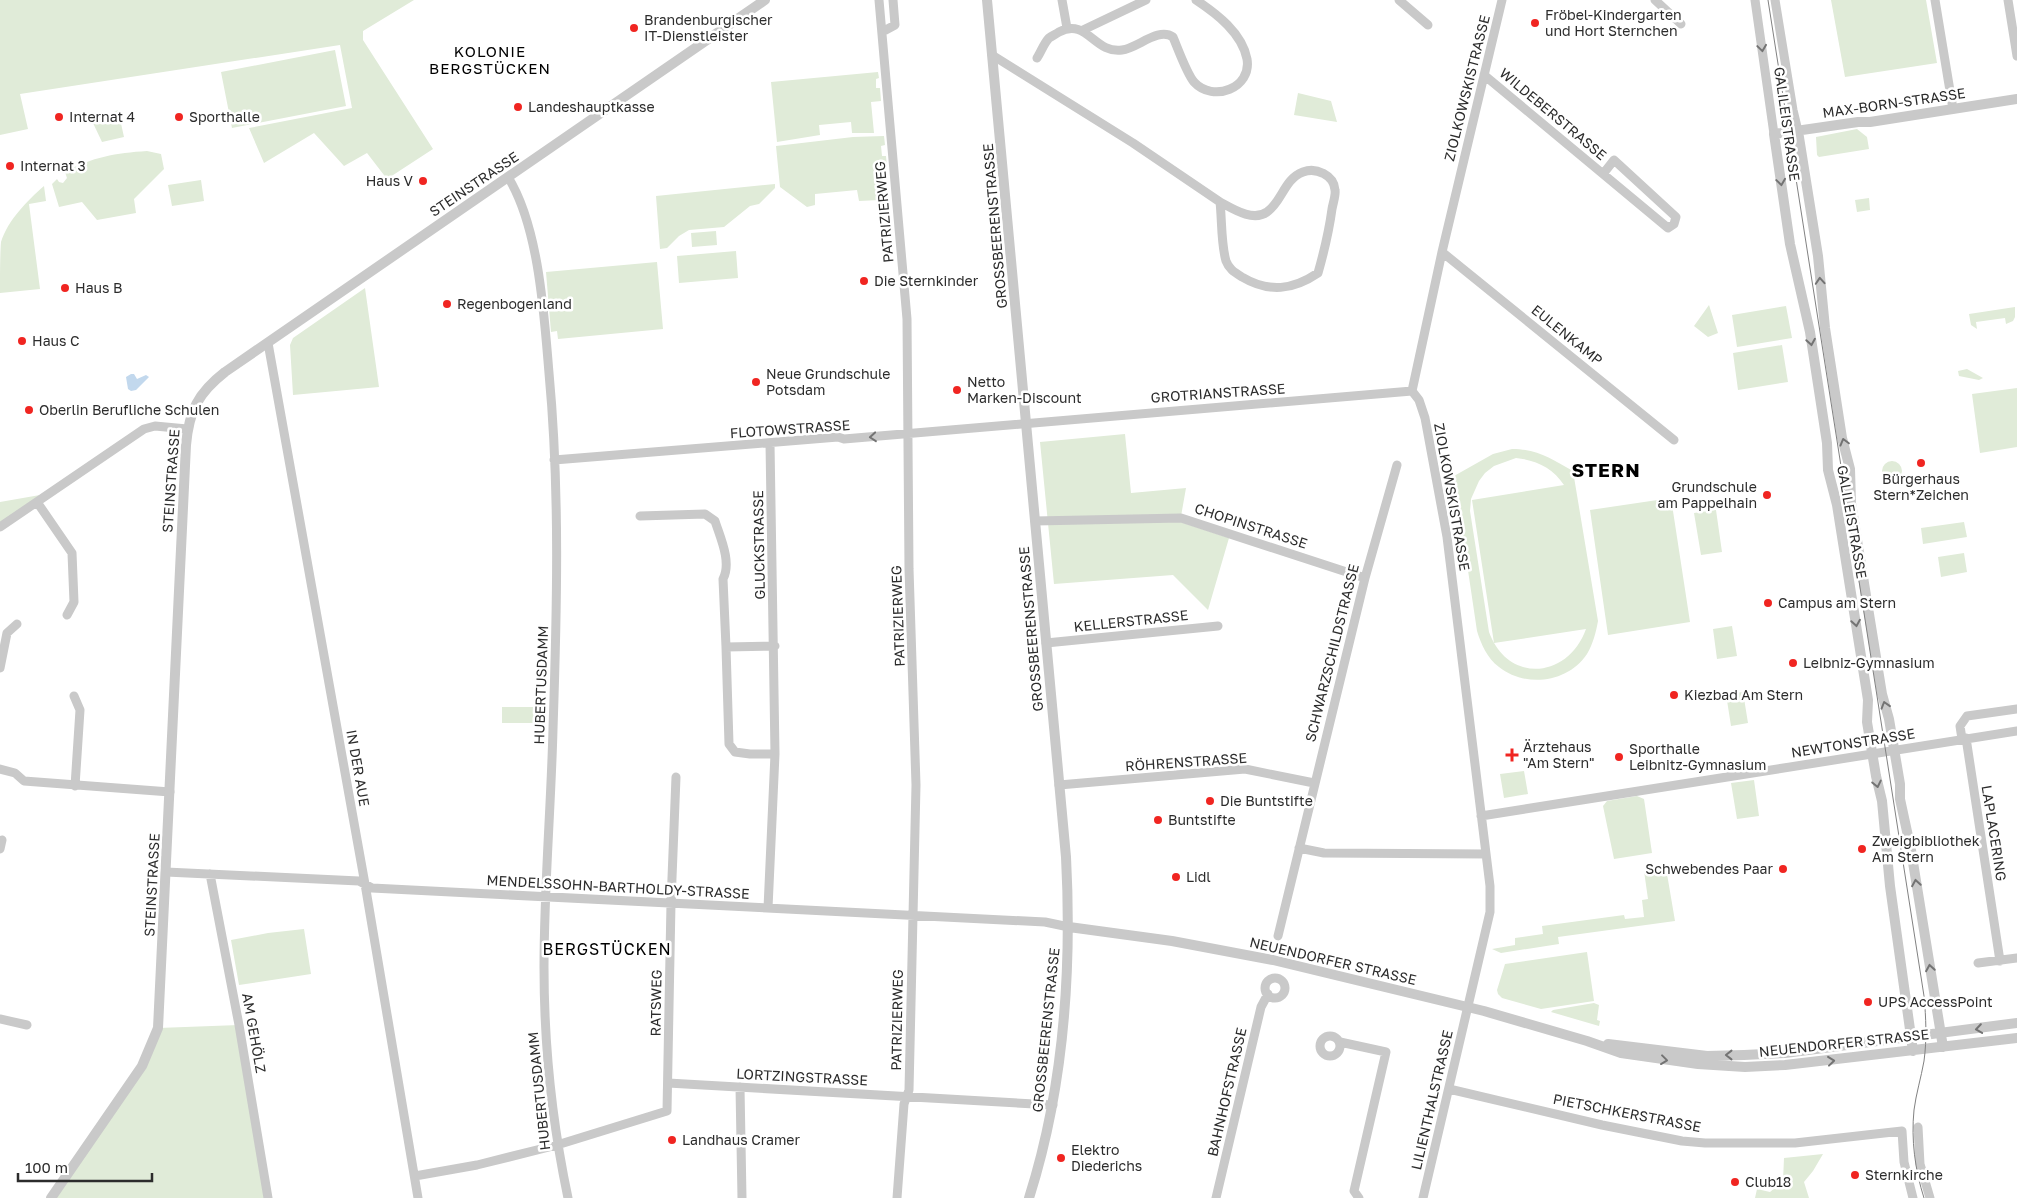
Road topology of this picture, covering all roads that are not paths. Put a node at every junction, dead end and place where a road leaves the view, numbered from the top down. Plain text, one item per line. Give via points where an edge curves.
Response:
1 (765, 0) edge
2 (879, 0) edge
3 (893, 0) edge
4 (987, 0) edge
5 (1062, 0) edge
6 (1146, 0) edge
7 (1196, 0) edge
8 (1399, 0) edge
9 (1502, 0) edge
10 (1655, 0) edge
11 (1755, 0) edge
12 (1776, 0) edge
13 (1935, 0) edge
14 (2008, 0) edge
15 (1681, 24) dead end
16 (1428, 25) dead end
17 (1067, 28) junction
18 (1083, 30) junction
19 (882, 32) junction
20 (992, 55) junction
21 (2017, 56) edge
22 (1037, 58) dead end
23 (1484, 75) junction
24 (2017, 99) edge
25 (1953, 109) junction
26 (1798, 131) junction
27 (1774, 134) junction
28 (1603, 174) junction
29 (508, 177) junction
30 (1220, 202) junction
31 (1442, 252) junction
32 (268, 343) junction
33 (1412, 391) junction
34 (1026, 423) junction
35 (187, 429) junction
36 (909, 433) junction
37 (1674, 440) dead end
38 (770, 443) junction
39 (554, 460) junction
40 (1397, 466) dead end
41 (37, 502) junction
42 (640, 516) dead end
43 (1035, 521) junction
44 (0, 528) edge
45 (1365, 578) junction
46 (67, 615) dead end
47 (17, 624) dead end
48 (1218, 626) dead end
49 (1046, 643) junction
50 (726, 646) junction
51 (775, 646) junction
52 (0, 668) edge
53 (74, 696) dead end
54 (2017, 709) edge
55 (2017, 730) edge
56 (1964, 739) junction
57 (1894, 750) junction
58 (1872, 753) junction
59 (775, 754) junction
60 (0, 770) edge
61 (676, 776) dead end
62 (1314, 783) junction
63 (1059, 785) junction
64 (75, 786) junction
65 (170, 792) junction
66 (1481, 816) junction
67 (1299, 848) junction
68 (1486, 854) junction
69 (166, 872) junction
70 (210, 874) junction
71 (365, 884) junction
72 (546, 897) junction
73 (671, 903) junction
74 (768, 908) junction
75 (913, 916) junction
76 (1069, 927) junction
77 (1278, 936) dead end
78 (2017, 958) edge
79 (2000, 960) junction
80 (1978, 963) dead end
81 (1268, 994) dead end
82 (1468, 1007) junction
83 (0, 1019) edge
84 (2017, 1023) edge
85 (27, 1025) dead end
86 (1940, 1034) junction
87 (1911, 1037) junction
88 (2017, 1038) edge
89 (1587, 1041) junction
90 (1340, 1042) dead end
91 (1942, 1047) junction
92 (1913, 1051) junction
93 (668, 1083) junction
94 (740, 1087) junction
95 (1449, 1089) junction
96 (906, 1097) junction
97 (1053, 1105) junction
98 (1918, 1127) dead end
99 (557, 1145) junction
100 (415, 1176) junction
101 (51, 1198) edge
102 (268, 1198) edge
103 (418, 1198) edge
104 (568, 1198) edge
105 (742, 1198) edge
106 (897, 1198) edge
107 (1029, 1198) edge
108 (1216, 1198) edge
109 (1359, 1198) edge
110 (1423, 1198) edge
111 (1913, 1198) edge
112 (1930, 1198) edge

1 - 29 street, STEINSTRASSE
2 - 19 street, PATRIZIERWEG
3 - 19 street via 895,25
4 - 20 street, GROSSBEERENSTRASSE
5 - 17 street
6 - 18 street
7 - 18 street via 1238,36 1247,60 1245,74 1239,83 1223,92 1204,89 1194,82 1170,36 1160,35 1128,49 1114,50 1102,46
8 - 16 street
9 - 23 street, ZIOLKOWSKISTRASSE
10 - 15 street
11 -> 27 street, GALILEISTRASSE
12 - 26 street, GALILEISTRASSE
13 - 25 street
14 - 21 street
17 - 18 street
17 - 22 street via 1049,38
19 - 36 street, PATRIZIERWEG via 907,319
20 - 30 street
20 - 34 street, GROSSBEERENSTRASSE
23 - 28 street, WILDEBERSTRASSE
23 - 31 street, ZIOLKOWSKISTRASSE
24 - 25 street, MAX-BORN-STRASSE
25 - 26 street, MAX-BORN-STRASSE
26 - 27 street, MAX-BORN-STRASSE
57 -> 26 street, GALILEISTRASSE via 1882,694 1852,503 1850,469 1824,328 1817,249
27 -> 58 street, GALILEISTRASSE via 1790,244 1810,332 1827,443 1828,470 1837,505 1868,700
28 - 28 street, WILDEBERSTRASSE via 1668,228 1674,224 1676,217 1614,160
29 - 32 street, STEINSTRASSE
29 - 39 street, HUBERTUSDAMM via 518,196 538,271 548,351
30 - 30 street via 1226,260 1230,270 1268,287 1303,283 1318,273 1335,189 1331,179 1322,172 1303,172 1290,181 1267,212 1256,215 1238,213
31 - 33 street, ZIOLKOWSKISTRASSE
31 - 37 street, EULENKAMP
32 - 35 street, STEINSTRASSE via 207,387 194,406
32 - 71 street, IN DER AUE
33 - 34 street, GROTRIANSTRASSE
33 - 66 street, ZIOLKOWSKISTRASSE via 1422,409 1441,499
34 - 36 street, FLOTOWSTRASSE
34 - 43 street, GROSSBEERENSTRASSE
35 - 41 street via 156,426 144,429
35 - 65 street, STEINSTRASSE
36 -> 38 street, FLOTOWSTRASSE
36 - 75 street, PATRIZIERWEG via 916,785
38 - 39 street, FLOTOWSTRASSE
38 - 51 street, GLUCKSTRASSE
39 - 72 street, HUBERTUSDAMM via 557,608
40 - 45 street, SCHWARZSCHILDSTRASSE
41 - 44 street
41 - 46 street via 72,553 74,602
42 - 50 street via 705,514 716,520 725,554
43 - 45 street, CHOPINSTRASSE via 1181,518
43 - 49 street, GROSSBEERENSTRASSE
45 - 62 street, SCHWARZSCHILDSTRASSE
47 - 52 street via 7,633
48 - 49 street, KELLERSTRASSE
49 - 63 street, GROSSBEERENSTRASSE
50 - 51 street
50 - 59 street via 729,744 734,752
51 - 59 street, GLUCKSTRASSE
53 - 64 street via 80,710
54 - 56 street via 1967,716 1960,726
55 - 56 street, NEWTONSTRASSE
56 - 57 street, NEWTONSTRASSE
56 - 79 street, LAPLACERING
57 - 58 street, NEWTONSTRASSE
86 -> 57 street, GALILEISTRASSE
58 - 66 street, NEWTONSTRASSE
58 -> 87 street, GALILEISTRASSE via 1882,801
59 - 74 street, GLUCKSTRASSE
60 - 64 street via 15,773 24,781
61 - 73 street, RATSWEG
62 - 63 street, RÖHRENSTRASSE via 1245,770
62 - 67 street, SCHWARZSCHILDSTRASSE
63 - 76 street, GROSSBEERENSTRASSE
64 - 65 street
65 - 69 street, STEINSTRASSE
66 - 68 street, ZIOLKOWSKISTRASSE
67 - 68 street via 1324,853
67 - 77 street, SCHWARZSCHILDSTRASSE
68 - 82 street, ZIOLKOWSKISTRASSE via 1490,912
69 - 70 street, MENDELSSOHN-BARTHOLDY-STRASSE
69 - 101 street, STEINSTRASSE via 158,1028 142,1066
70 - 71 street, MENDELSSOHN-BARTHOLDY-STRASSE via 359,881
70 - 102 street, AM GEHÖLZ
71 - 72 street, MENDELSSOHN-BARTHOLDY-STRASSE via 372,888
71 - 100 street, IN DER AUE
72 - 73 street, MENDELSSOHN-BARTHOLDY-STRASSE
72 - 99 street, HUBERTUSDAMM via 546,1032
73 - 74 street, MENDELSSOHN-BARTHOLDY-STRASSE
73 - 93 street, RATSWEG
74 - 75 street, MENDELSSOHN-BARTHOLDY-STRASSE
75 - 76 street, MENDELSSOHN-BARTHOLDY-STRASSE via 1045,922
75 - 96 street, PATRIZIERWEG via 909,1090
76 - 82 street, NEUENDORFER STRASSE via 1172,941 1273,960
76 - 97 street, GROSSBEERENSTRASSE via 1066,992
78 - 79 street
79 - 80 street
81 - 108 street, BAHNHOFSTRASSE via 1261,1007
82 - 89 street, NEUENDORFER STRASSE
82 - 95 street, LILIENTHALSTRASSE
83 - 85 street
84 -> 86 street, NEUENDORFER STRASSE
86 - 87 street, NEUENDORFER STRASSE
86 - 91 street, GALILEISTRASSE
87 -> 89 street, NEUENDORFER STRASSE via 1744,1056 1707,1056
87 - 92 street, GALILEISTRASSE
88 - 91 street, NEUENDORFER STRASSE
89 -> 92 street, NEUENDORFER STRASSE via 1621,1053 1708,1066 1786,1065
90 - 109 street via 1386,1052 1354,1191
91 - 92 street, NEUENDORFER STRASSE
93 - 94 street, LORTZINGSTRASSE
93 - 99 street, RATSWEG via 667,1111
94 - 96 street, LORTZINGSTRASSE
94 - 105 street
95 - 110 street, LILIENTHALSTRASSE
95 - 111 street, PIETSCHKERSTRASSE via 1602,1125 1705,1143 1795,1143 1902,1131 1904,1162
96 - 97 street, LORTZINGSTRASSE
96 - 106 street, PATRIZIERWEG
97 - 107 street, GROSSBEERENSTRASSE
98 - 112 street via 1920,1164
99 - 100 street
99 - 104 street, HUBERTUSDAMM
100 - 103 street, IN DER AUE

